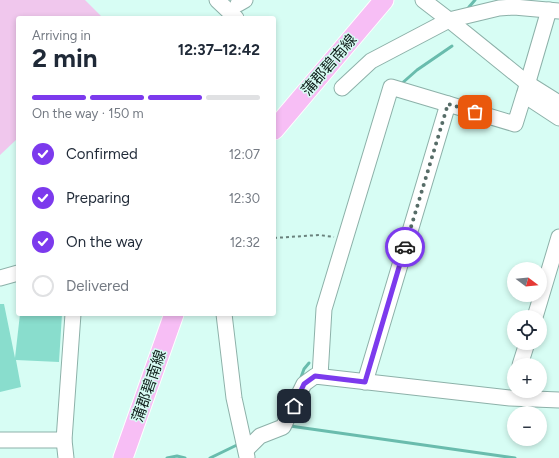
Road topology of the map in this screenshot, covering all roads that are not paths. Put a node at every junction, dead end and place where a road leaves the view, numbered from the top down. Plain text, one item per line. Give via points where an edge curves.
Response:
1 (217, 0) edge
2 (367, 0) edge
3 (384, 0) edge
4 (423, 0) edge
5 (240, 8) edge
6 (554, 10) edge
7 (449, 20) junction
8 (342, 88) dead end
9 (526, 89) junction
10 (559, 103) edge
11 (448, 104) junction
12 (276, 108) edge
13 (559, 118) edge
14 (276, 128) edge
15 (559, 238) edge
16 (16, 274) edge
17 (0, 278) edge
18 (537, 310) edge
19 (73, 316) edge
20 (160, 316) edge
21 (173, 316) edge
22 (224, 316) edge
23 (320, 376) junction
24 (365, 382) junction
25 (507, 392) edge
26 (547, 398) edge
27 (559, 400) edge
28 (0, 440) edge
29 (64, 440) junction
30 (246, 446) edge
31 (66, 458) edge
32 (110, 458) edge
33 (123, 458) edge

1 - 5 street
2 - 12 main road, 蒲郡碧南線
3 - 14 main road, 蒲郡碧南線
4 - 7 street
6 - 7 street via 499,8
6 - 9 street
7 - 8 street via 371,61
7 - 9 street
9 - 10 street
9 - 11 street via 515,124
9 - 13 street
11 - 23 street via 391,87 324,309
11 - 24 street
15 - 18 street
16 - 17 street
19 - 29 street
20 - 32 main road, 蒲郡碧南線
21 - 33 main road, 蒲郡碧南線
22 - 30 street via 234,398
23 - 24 street
23 - 30 street via 315,376 304,384 283,427 260,436
24 - 25 street
26 - 27 street
28 - 29 street
29 - 31 street

